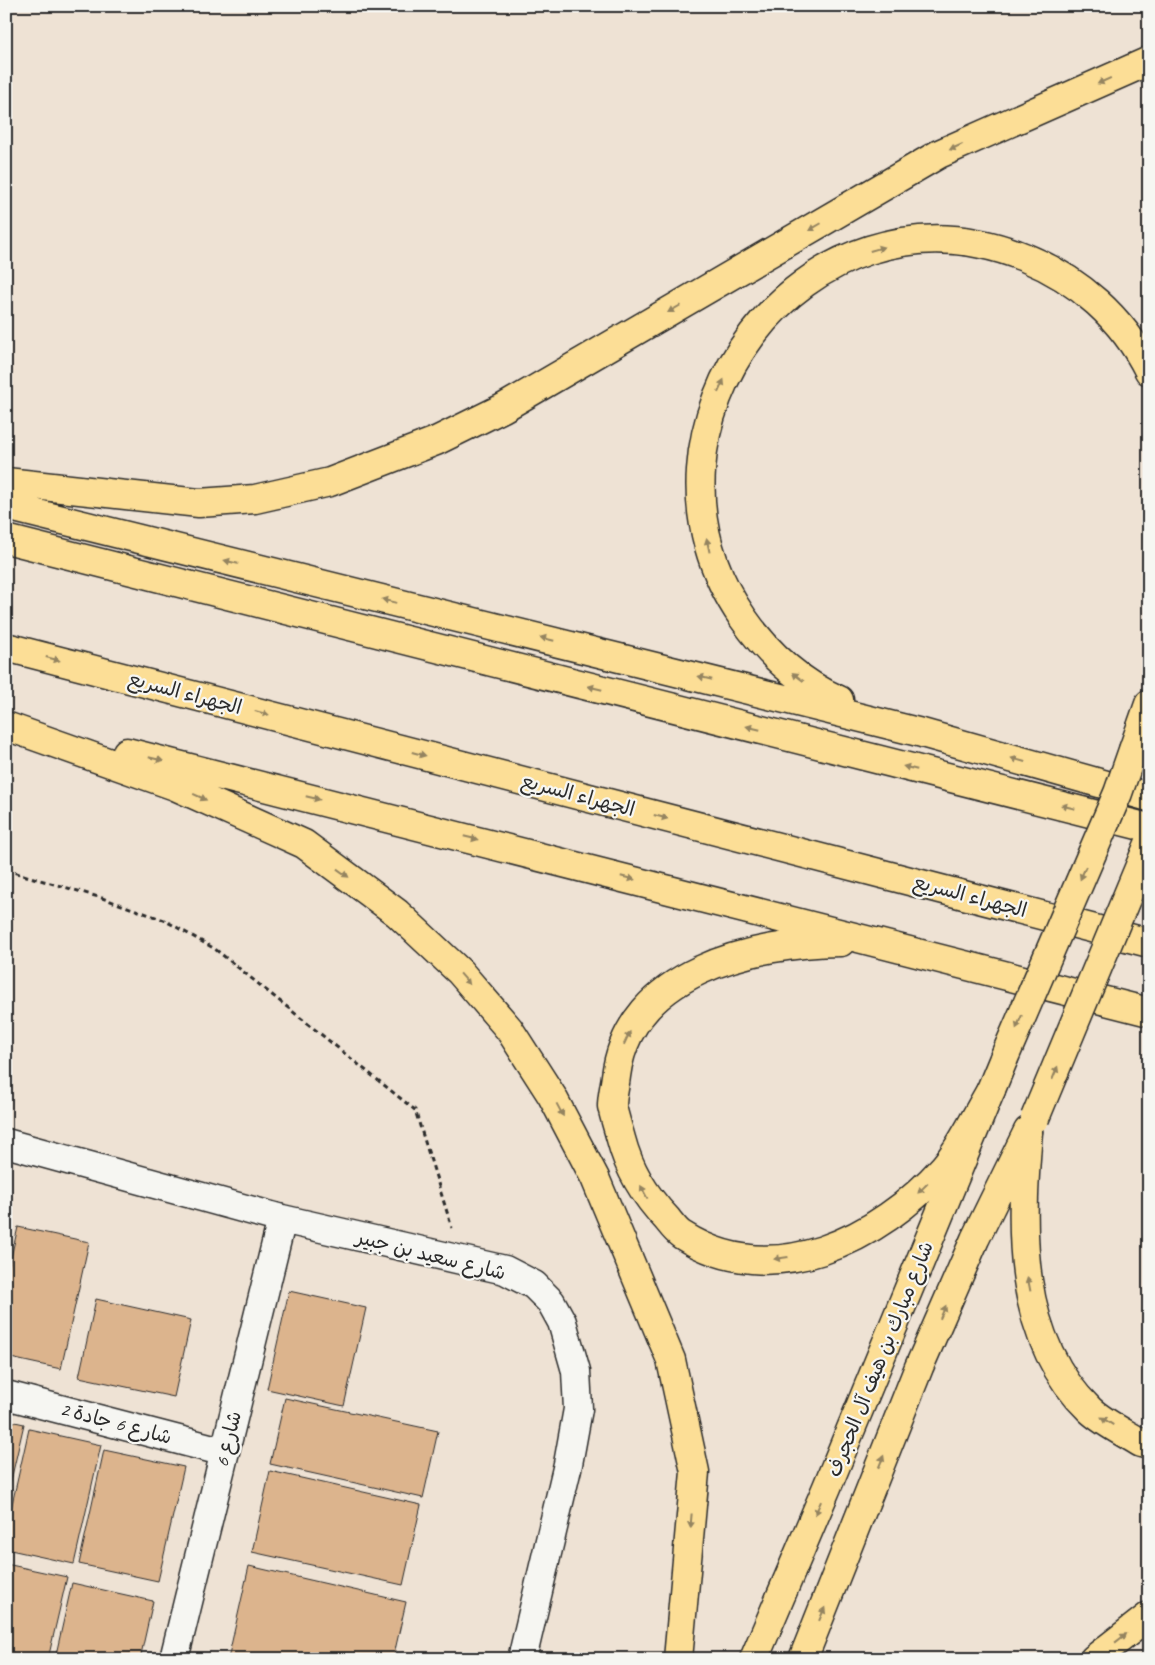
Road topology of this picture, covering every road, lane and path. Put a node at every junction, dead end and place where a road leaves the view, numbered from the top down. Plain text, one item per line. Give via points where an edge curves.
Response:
1 (1149, 61) edge
2 (1149, 371) edge
3 (6, 482) edge
4 (6, 506) edge
5 (6, 539) edge
6 (6, 647) edge
7 (1149, 704) edge
8 (6, 722) edge
9 (6, 726) edge
10 (922, 733) junction
11 (1149, 797) edge
12 (1149, 828) edge
13 (1149, 844) edge
14 (6, 870) edge
15 (876, 942) junction
16 (1149, 943) edge
17 (1149, 1012) edge
18 (991, 1090) junction
19 (1031, 1125) junction
20 (6, 1144) edge
21 (282, 1219) junction
22 (461, 1260) junction
23 (6, 1395) edge
24 (1149, 1445) edge
25 (225, 1452) junction
26 (1149, 1616) edge
27 (174, 1659) edge
28 (522, 1659) edge
29 (678, 1659) edge
30 (754, 1659) edge
31 (803, 1659) edge
32 (1094, 1659) edge

1 -> 3 main road via 939,154 503,408 436,441 330,482 255,499 199,503
10 -> 2 main road via 812,688 791,672 754,634 722,584 710,556 703,523 703,449 712,408 736,358 762,321 790,292 817,274 853,256 885,246 908,241 942,240 986,244 1039,263 1069,280 1126,333
10 -> 4 main road
12 -> 5 main road
6 -> 16 main road, الجهراء السريع
7 -> 18 main road, شارع مبارك بن هيف آل الحجرف, bridge via 1118,793
8 -> 15 main road
9 -> 29 main road via 175,786 304,844 397,913 460,972 509,1029 552,1096 595,1178 671,1360 695,1472
11 -> 10 main road
19 -> 13 main road, bridge
14 - 22 path via 164,920 215,949 415,1110
15 - 17 main road
18 -> 15 main road via 945,1165 919,1192 864,1234 820,1252 762,1261 723,1255 680,1234 647,1199 626,1158 612,1105 618,1056 635,1022 671,986 705,967 742,954 815,942
18 -> 30 main road, شارع مبارك بن هيف آل الحجرف
24 -> 19 main road via 1090,1411 1055,1368 1034,1309 1023,1255 1023,1195
31 -> 19 main road, شارع مبارك بن هيف آل الحجرف via 919,1367 975,1239
20 - 21 street, شارع سعيد بن جبير
21 - 22 street, شارع سعيد بن جبير
21 - 25 street, شارع 6
22 - 28 street, شارع سعيد بن جبير via 505,1270 534,1285 551,1302 562,1322 576,1371 578,1409 568,1464
23 - 25 street, شارع 6 جادة 2
25 - 27 street, شارع 6
32 -> 26 main road

